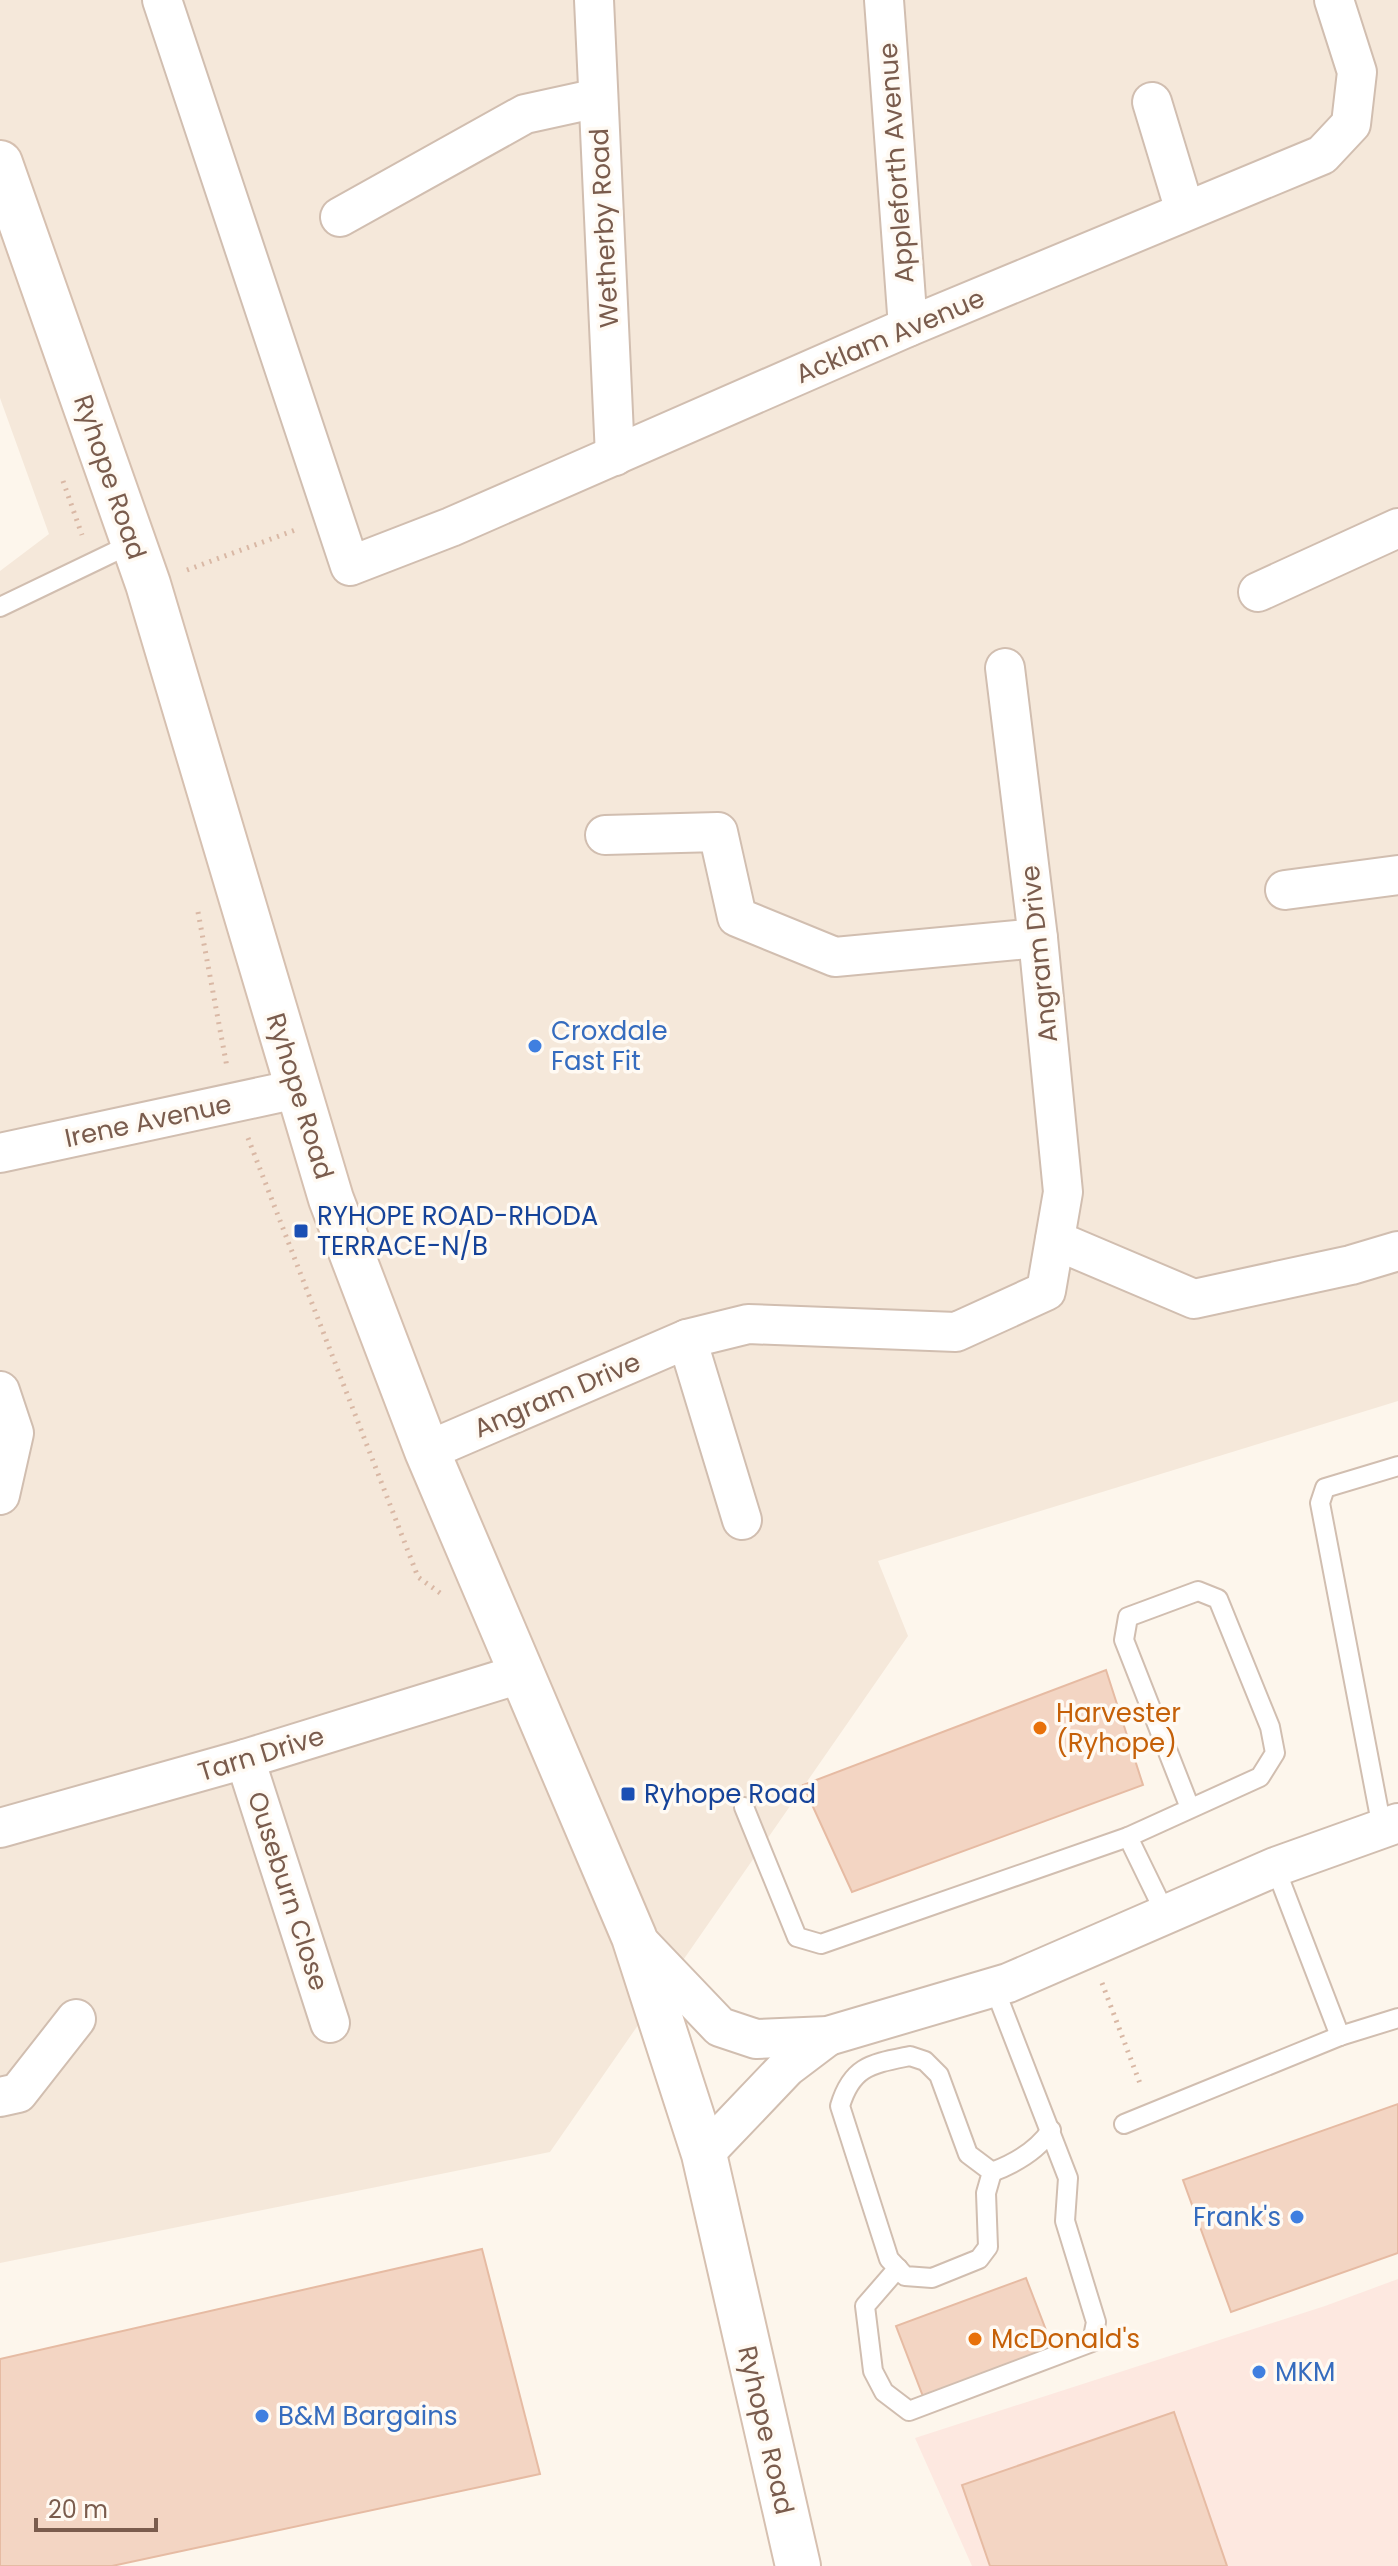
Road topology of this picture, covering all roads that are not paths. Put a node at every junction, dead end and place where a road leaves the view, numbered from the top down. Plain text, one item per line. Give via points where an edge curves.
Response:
1 (162, 0) edge
2 (594, 0) edge
3 (884, 0) edge
4 (1334, 0) edge
5 (598, 98) junction
6 (1152, 102) dead end
7 (0, 163) edge
8 (1185, 211) junction
9 (340, 217) dead end
10 (908, 327) junction
11 (615, 456) junction
12 (1398, 528) edge
13 (133, 543) junction
14 (1258, 592) dead end
15 (0, 607) edge
16 (1005, 668) dead end
17 (605, 835) dead end
18 (1398, 875) edge
19 (1285, 890) dead end
20 (1038, 938) junction
21 (297, 1089) junction
22 (0, 1153) edge
23 (1055, 1240) junction
24 (1398, 1251) edge
25 (687, 1339) junction
26 (0, 1391) edge
27 (427, 1451) junction
28 (1398, 1466) edge
29 (0, 1495) edge
30 (742, 1520) dead end
31 (520, 1674) junction
32 (245, 1759) junction
33 (744, 1807) dead end
34 (1190, 1808) junction
35 (1390, 1826) edge
36 (0, 1828) edge
37 (1128, 1837) junction
38 (1275, 1867) junction
39 (1166, 1915) junction
40 (634, 1937) junction
41 (994, 1987) junction
42 (1398, 2018) edge
43 (76, 2019) dead end
44 (330, 2023) dead end
45 (828, 2036) junction
46 (1340, 2036) junction
47 (0, 2097) edge
48 (1124, 2124) dead end
49 (1051, 2130) junction
50 (704, 2154) junction
51 (992, 2172) junction
52 (898, 2268) junction
53 (798, 2566) edge

1 - 11 street, Acklam Avenue via 350,566
2 - 5 street, Wetherby Road
3 - 10 street, Appleforth Avenue
4 - 8 street, Acklam Avenue via 1357,72 1351,124 1322,155
5 - 9 street via 525,114
5 - 11 street, Wetherby Road
6 - 8 street
7 - 13 main road, Ryhope Road
8 - 10 street, Acklam Avenue
10 - 11 street, Acklam Avenue
12 - 14 street
13 - 15 lane
13 - 21 main road, Ryhope Road
16 - 20 street, Angram Drive
17 - 20 street via 718,832 737,917 835,957
18 - 19 street
20 - 23 street, Angram Drive via 1063,1192
21 - 22 street, Irene Avenue
21 - 27 main road, Ryhope Road via 331,1199
23 - 24 street via 1194,1299
23 - 25 street, Angram Drive via 1046,1291 956,1332 748,1324
25 - 27 street, Angram Drive
25 - 30 street
26 - 29 street via 14,1433
27 - 31 main road, Ryhope Road
28 - 35 lane via 1325,1488 1320,1503
31 - 32 street, Tarn Drive
31 - 40 main road, Ryhope Road
32 - 36 street, Tarn Drive
32 - 44 street, Ouseburn Close
33 - 37 lane via 797,1937 821,1944
34 - 34 lane via 1260,1777 1275,1753 1270,1727 1218,1599 1198,1591 1128,1617 1124,1640
34 - 37 lane
35 - 38 street
37 - 39 lane
38 - 39 street
38 - 46 lane
39 - 41 street
40 - 45 street via 720,2027 756,2039
40 - 50 main road, Ryhope Road
41 - 45 street
41 - 49 lane
42 - 46 lane
43 - 47 street via 18,2093
45 - 50 street via 787,2067
46 - 48 lane
49 - 51 lane via 1041,2144
49 - 52 lane via 1068,2178 1065,2221 1096,2322 1092,2342 909,2411 884,2392 873,2371 865,2306
50 - 53 main road, Ryhope Road
51 - 52 lane via 986,2193 988,2247 979,2259 932,2278 905,2276
51 - 52 lane via 968,2154 939,2075 925,2061 910,2056 883,2061 847,2083 840,2106 889,2259

